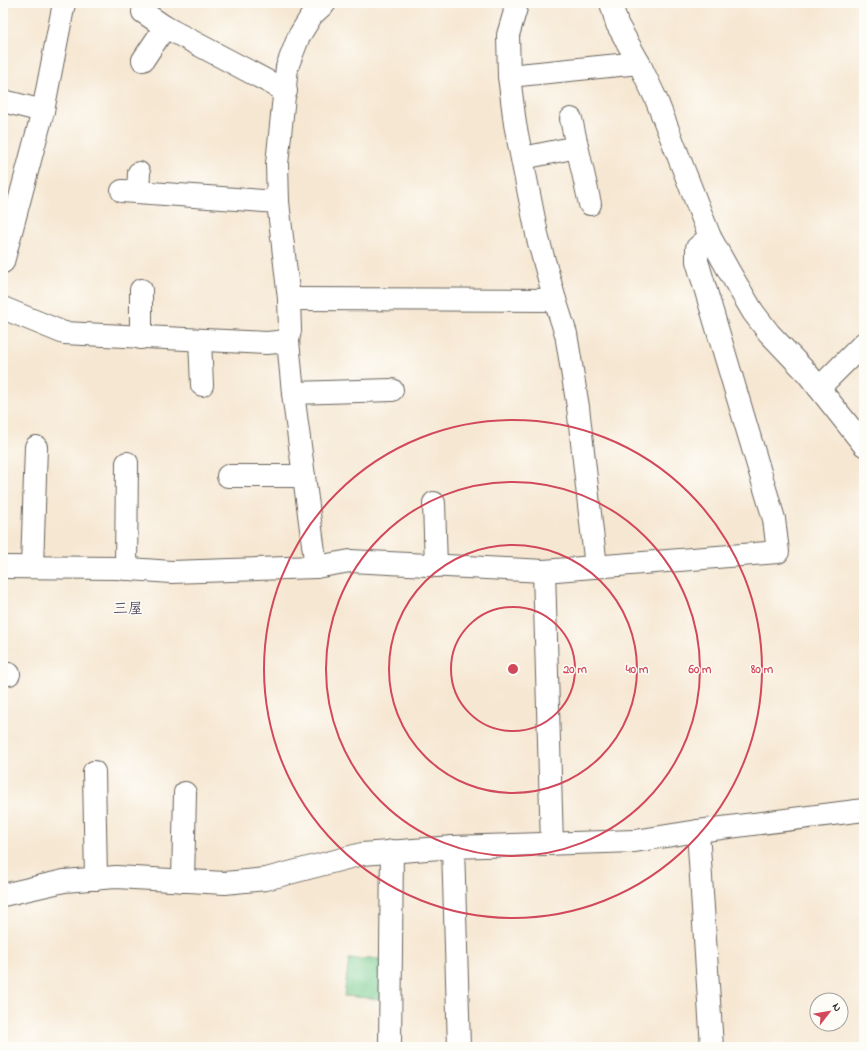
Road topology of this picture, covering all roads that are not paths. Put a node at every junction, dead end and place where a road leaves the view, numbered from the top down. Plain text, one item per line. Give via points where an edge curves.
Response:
1 (64, 3) edge
2 (325, 3) edge
3 (513, 3) edge
4 (611, 3) edge
5 (143, 12) dead end
6 (165, 27) junction
7 (143, 60) dead end
8 (639, 63) junction
9 (510, 76) junction
10 (286, 91) junction
11 (3, 101) edge
12 (43, 111) junction
13 (571, 119) dead end
14 (577, 146) junction
15 (523, 158) junction
16 (133, 185) dead end
17 (278, 202) junction
18 (590, 204) dead end
19 (710, 237) junction
20 (3, 262) edge
21 (141, 290) dead end
22 (288, 299) junction
23 (555, 300) junction
24 (3, 308) edge
25 (141, 338) junction
26 (200, 340) junction
27 (288, 341) junction
28 (864, 343) edge
29 (202, 385) dead end
30 (819, 388) junction
31 (392, 390) dead end
32 (293, 393) junction
33 (864, 446) edge
34 (36, 447) dead end
35 (127, 463) dead end
36 (228, 476) dead end
37 (304, 476) junction
38 (434, 503) dead end
39 (436, 566) junction
40 (3, 567) edge
41 (32, 567) junction
42 (316, 567) junction
43 (596, 567) junction
44 (126, 569) junction
45 (544, 572) junction
46 (94, 772) dead end
47 (185, 793) dead end
48 (864, 810) edge
49 (698, 831) junction
50 (552, 844) junction
51 (453, 847) junction
52 (392, 851) junction
53 (96, 879) junction
54 (183, 881) junction
55 (3, 895) edge
56 (390, 1047) edge
57 (458, 1047) edge
58 (712, 1047) edge

1 - 12 street
2 - 10 street via 312,15 298,36 287,67
3 - 9 street via 516,8 508,35
4 - 8 street via 617,24
5 - 6 street
6 - 7 street
6 - 10 street
8 - 9 street
8 - 19 street via 656,99
9 - 15 street via 515,124
10 - 17 street via 277,164
11 - 12 street
12 - 20 street
13 - 14 street
14 - 15 street
14 - 18 street
15 - 23 street via 538,238
16 - 17 street via 186,186
17 - 22 street
19 - 30 street via 753,312
19 - 43 street via 697,248 697,261 774,519 778,552
21 - 25 street
22 - 23 street
22 - 27 street
23 - 43 street via 566,334 578,407
24 - 25 street via 64,334
25 - 26 street
26 - 27 street via 267,343
26 - 29 street
27 - 32 street
28 - 30 street
30 - 33 street
31 - 32 street
32 - 37 street
34 - 41 street
35 - 44 street
36 - 37 street
37 - 42 street
38 - 39 street
39 - 42 street via 350,561
39 - 45 street
40 - 41 street
41 - 44 street
42 - 44 street via 171,572
43 - 45 street
45 - 50 street
46 - 53 street
47 - 54 street
48 - 49 street
49 - 50 street via 635,841
49 - 58 street
50 - 51 street
51 - 52 street
51 - 57 street
52 - 54 street via 362,854 266,879 225,883
52 - 56 street
53 - 54 street via 116,877
53 - 55 street via 64,881

